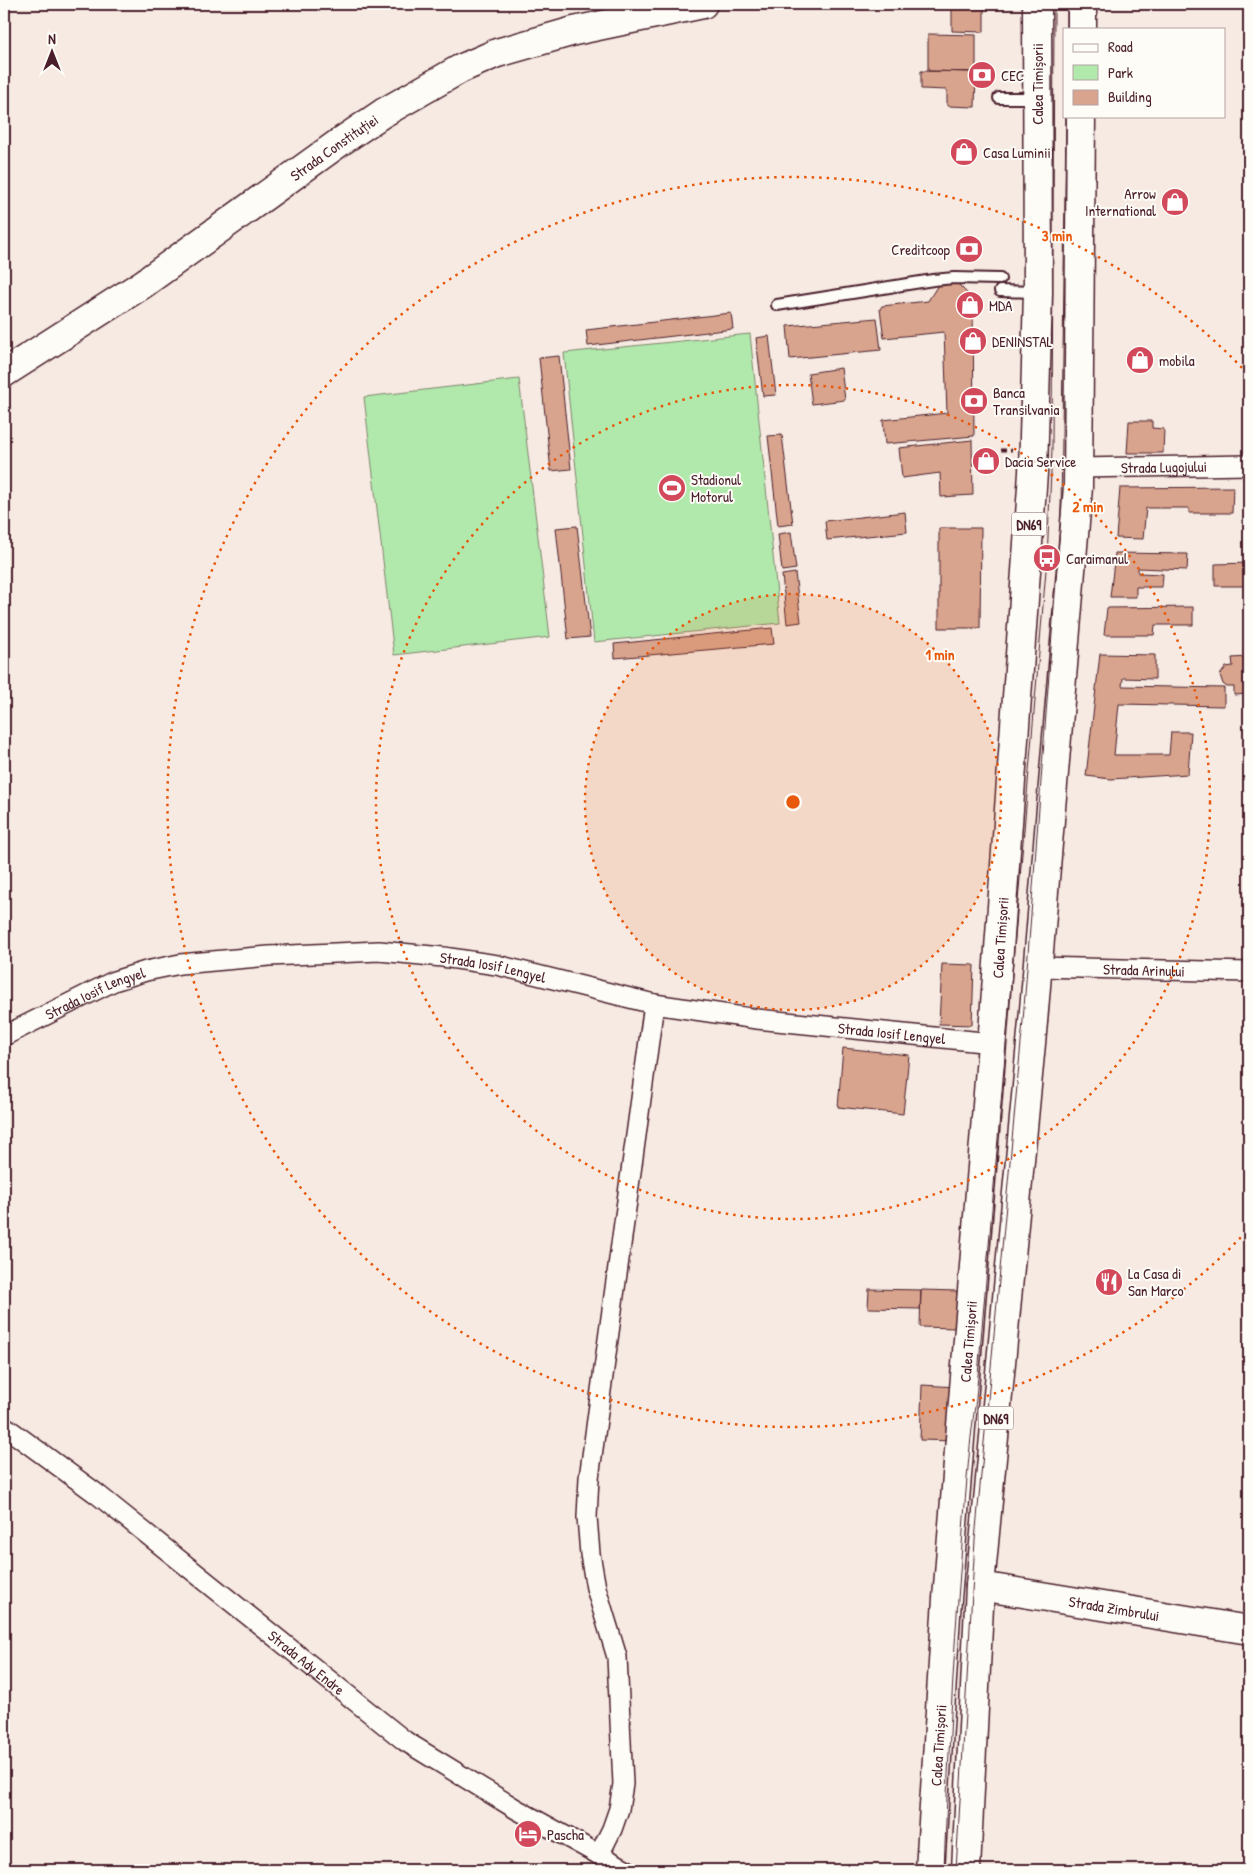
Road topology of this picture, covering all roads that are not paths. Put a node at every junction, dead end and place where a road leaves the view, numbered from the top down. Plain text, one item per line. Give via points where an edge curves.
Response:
1 (704, 4) edge
2 (1037, 4) edge
3 (1082, 4) edge
4 (1082, 28) edge
5 (999, 98) dead end
6 (1038, 98) junction
7 (1081, 118) edge
8 (1000, 279) dead end
9 (1000, 291) dead end
10 (1038, 292) junction
11 (777, 306) dead end
12 (4, 373) edge
13 (1249, 465) edge
14 (1079, 468) junction
15 (1038, 967) junction
16 (1249, 972) edge
17 (654, 1004) junction
18 (4, 1036) edge
19 (992, 1043) junction
20 (4, 1426) edge
21 (980, 1586) junction
22 (1249, 1630) edge
23 (599, 1855) junction
24 (627, 1870) edge
25 (930, 1870) edge
26 (966, 1870) edge

1 - 12 main road, Strada Constituției via 535,42 497,54 438,80 340,142 143,284
2 - 6 main road, Calea Timișorii / DN69
3 - 4 main road
5 - 6 lane
6 - 10 main road, Calea Timișorii / DN69
7 - 14 main road, DN69
8 - 11 lane via 933,280
9 - 10 lane
10 - 19 main road, Calea Timișorii / DN69 via 1033,473
13 - 14 street, Strada Lugojului
14 - 15 main road, DN69
15 - 16 street, Strada Arinului
15 - 21 main road, DN69
17 - 18 street, Strada Iosif Lengyel via 497,965 443,957 379,952 269,956 180,964 122,978
17 - 19 street, Strada Iosif Lengyel via 757,1019
17 - 23 street via 589,1478 587,1517 590,1554 596,1588 617,1657 623,1784 619,1809
19 - 25 main road, Calea Timișorii / DN69 via 947,1599
20 - 23 street, Strada Ady Endre via 96,1494 405,1741 516,1810
21 - 22 main road, Strada Zimbrului
21 - 26 main road, DN69
23 - 24 street, Strada Ady Endre

